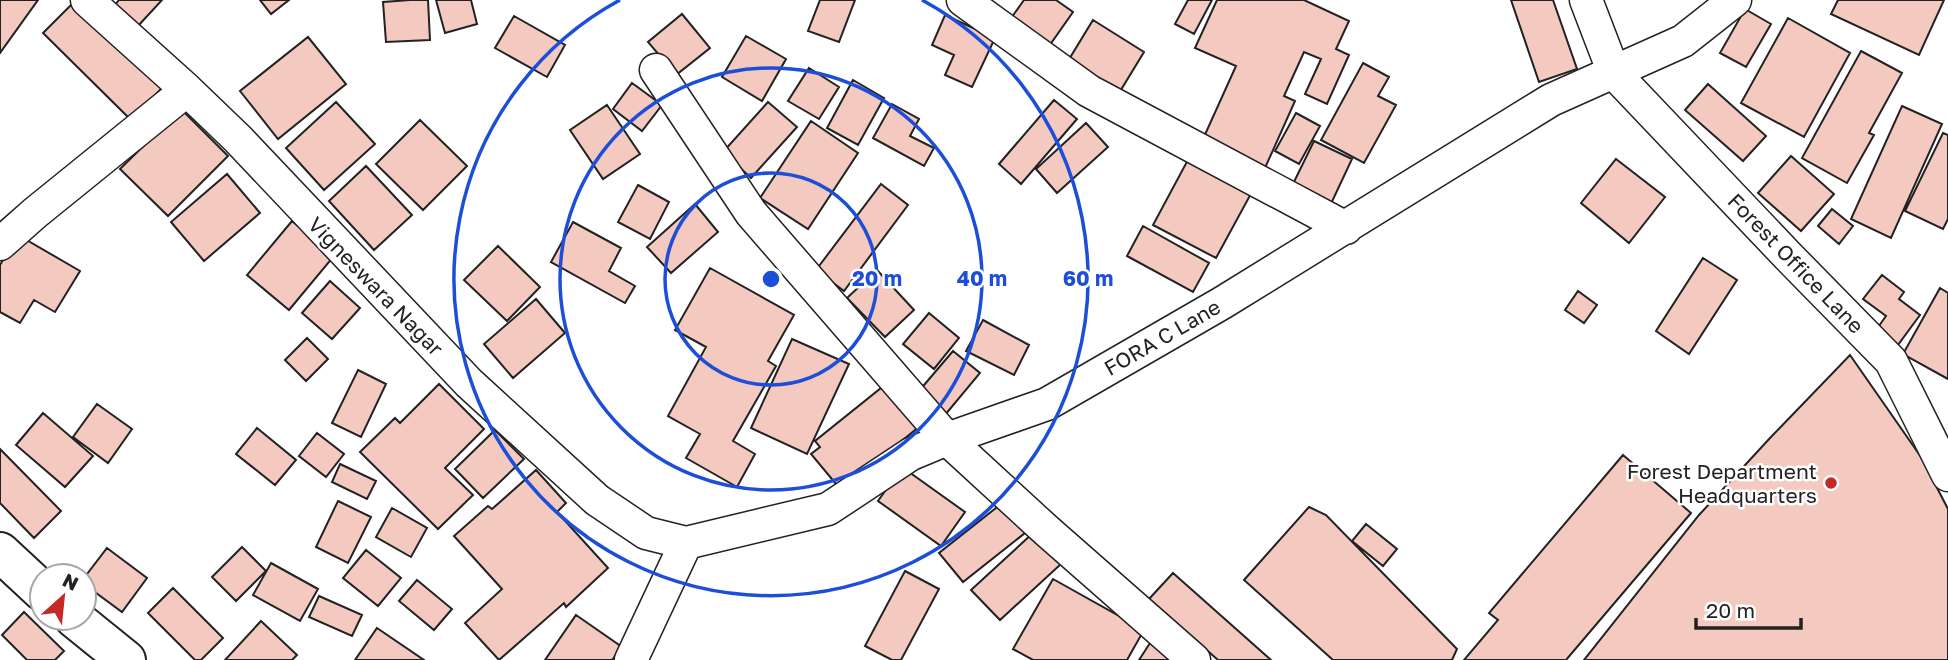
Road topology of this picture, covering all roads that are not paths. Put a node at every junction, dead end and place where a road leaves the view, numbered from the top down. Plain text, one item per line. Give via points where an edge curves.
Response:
1 (87, 0) edge
2 (963, 0) edge
3 (1586, 0) edge
4 (1735, 0) edge
5 (656, 70) dead end
6 (1614, 73) junction
7 (187, 90) junction
8 (1346, 228) junction
9 (0, 244) edge
10 (947, 439) junction
11 (1948, 475) edge
12 (686, 543) junction
13 (0, 552) edge
14 (28, 578) edge
15 (91, 632) edge
16 (126, 660) edge
17 (631, 660) edge
18 (1194, 660) edge

1 - 7 street, Vigneswara Nagar
2 - 8 street via 1089,91
3 - 6 street
4 - 6 street, FORA C Lane via 1683,41
5 - 10 street via 751,213
6 - 8 street, FORA C Lane via 1551,100
6 - 11 street, Forest Office Lane via 1891,361
7 - 9 street
7 - 12 street, Vigneswara Nagar via 469,383 597,500 646,533
8 - 10 street, FORA C Lane via 1047,404
10 - 12 street, FORA C Lane via 911,454 828,509
10 - 18 street
12 - 17 street
13 - 14 main road
15 - 16 main road

